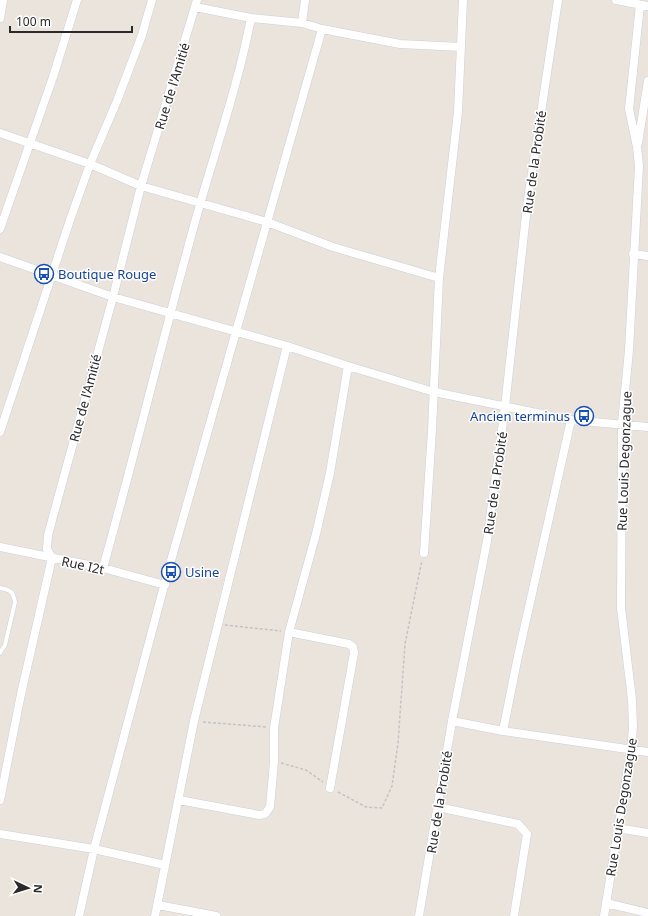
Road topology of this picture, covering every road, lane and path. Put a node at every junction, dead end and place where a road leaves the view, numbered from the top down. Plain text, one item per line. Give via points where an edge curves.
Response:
1 (3, 0) edge
2 (77, 0) edge
3 (152, 0) edge
4 (305, 0) edge
5 (463, 0) edge
6 (558, 0) edge
7 (616, 0) edge
8 (196, 4) edge
9 (644, 5) edge
10 (0, 18) edge
11 (251, 18) junction
12 (302, 23) junction
13 (322, 29) junction
14 (461, 47) junction
15 (648, 81) edge
16 (0, 133) edge
17 (30, 142) junction
18 (637, 146) junction
19 (90, 164) junction
20 (141, 186) junction
21 (200, 204) junction
22 (267, 222) junction
23 (0, 229) edge
24 (633, 254) junction
25 (648, 256) edge
26 (0, 258) edge
27 (52, 275) junction
28 (439, 278) junction
29 (113, 297) junction
30 (172, 315) junction
31 (235, 331) junction
32 (287, 346) junction
33 (348, 366) junction
34 (434, 392) junction
35 (505, 407) junction
36 (571, 420) junction
37 (622, 423) junction
38 (648, 427) edge
39 (0, 432) edge
40 (0, 547) edge
41 (424, 553) joint
42 (52, 558) junction
43 (103, 568) junction
44 (165, 585) junction
45 (0, 588) edge
46 (218, 624) junction
47 (289, 632) junction
48 (0, 652) edge
49 (194, 721) junction
50 (452, 721) junction
51 (274, 728) junction
52 (503, 731) junction
53 (631, 750) junction
54 (648, 752) edge
55 (274, 762) junction
56 (330, 788) junction
57 (0, 800) edge
58 (179, 800) junction
59 (438, 807) junction
60 (617, 828) junction
61 (648, 833) edge
62 (0, 834) edge
63 (94, 849) junction
64 (165, 865) junction
65 (606, 903) junction
66 (158, 905) junction
67 (648, 913) edge
68 (79, 916) edge
69 (155, 916) edge
70 (216, 916) edge
71 (419, 916) edge
72 (514, 916) edge
73 (604, 916) edge

1 - 10 street
2 - 17 street
3 - 19 street via 142,35
4 - 12 street
5 - 14 street
6 - 35 street, Rue de la Probité via 527,206
7 - 9 street
8 - 11 street
8 - 20 street, Rue de l'Amitié
9 - 18 street, Rue Louis Degonzague via 629,109
11 - 12 street
11 - 21 street via 242,64
12 - 13 street
13 - 14 street via 400,44
13 - 22 street
14 - 28 street via 458,112
15 - 18 street
16 - 17 street
17 - 19 street
17 - 23 street
18 - 24 street, Rue Louis Degonzague via 639,166
19 - 20 street
19 - 27 street
20 - 21 street
20 - 29 street, Rue de l'Amitié
21 - 22 street
21 - 30 street
22 - 28 street via 333,247
22 - 31 street
24 - 25 street
24 - 37 street, Rue Louis Degonzague via 629,350
26 - 27 street
27 - 29 street
27 - 39 street
28 - 34 street
29 - 30 street
29 - 42 street, Rue de l'Amitié via 48,535 47,549
30 - 31 street
30 - 43 street
31 - 32 street
31 - 44 street
32 - 33 street
32 - 46 street
33 - 34 street
33 - 47 street via 330,473
34 - 35 street
34 - 41 street
35 - 36 street
35 - 50 street, Rue de la Probité via 487,541
36 - 37 street
36 - 52 street
37 - 38 street
37 - 53 street, Rue Louis Degonzague via 622,608 632,707
40 - 42 street, Rue I2t
41 - 56 path via 405,644 398,743 392,786 382,808 366,807
42 - 43 street, Rue I2t
42 - 57 street, Rue de l'Amitié
43 - 44 street, Rue I2t
44 - 63 street
45 - 48 lane via 10,590 15,602 5,645
46 - 47 path
46 - 49 street
47 - 51 street
47 - 56 street via 349,644 353,648
49 - 51 path
49 - 58 street
50 - 52 street
50 - 59 street, Rue de la Probité
51 - 55 street
52 - 53 street
53 - 54 street
53 - 60 street, Rue Louis Degonzague
55 - 56 path via 306,770
55 - 58 street via 270,807 266,814 259,815
58 - 64 street
59 - 71 street, Rue de la Probité
59 - 72 street via 518,824 524,829 527,834
60 - 61 street
60 - 65 street, Rue Louis Degonzague
62 - 63 street
63 - 64 street
63 - 68 street
64 - 66 street
65 - 67 street
65 - 73 street, Rue Louis Degonzague
66 - 69 street
66 - 70 street

